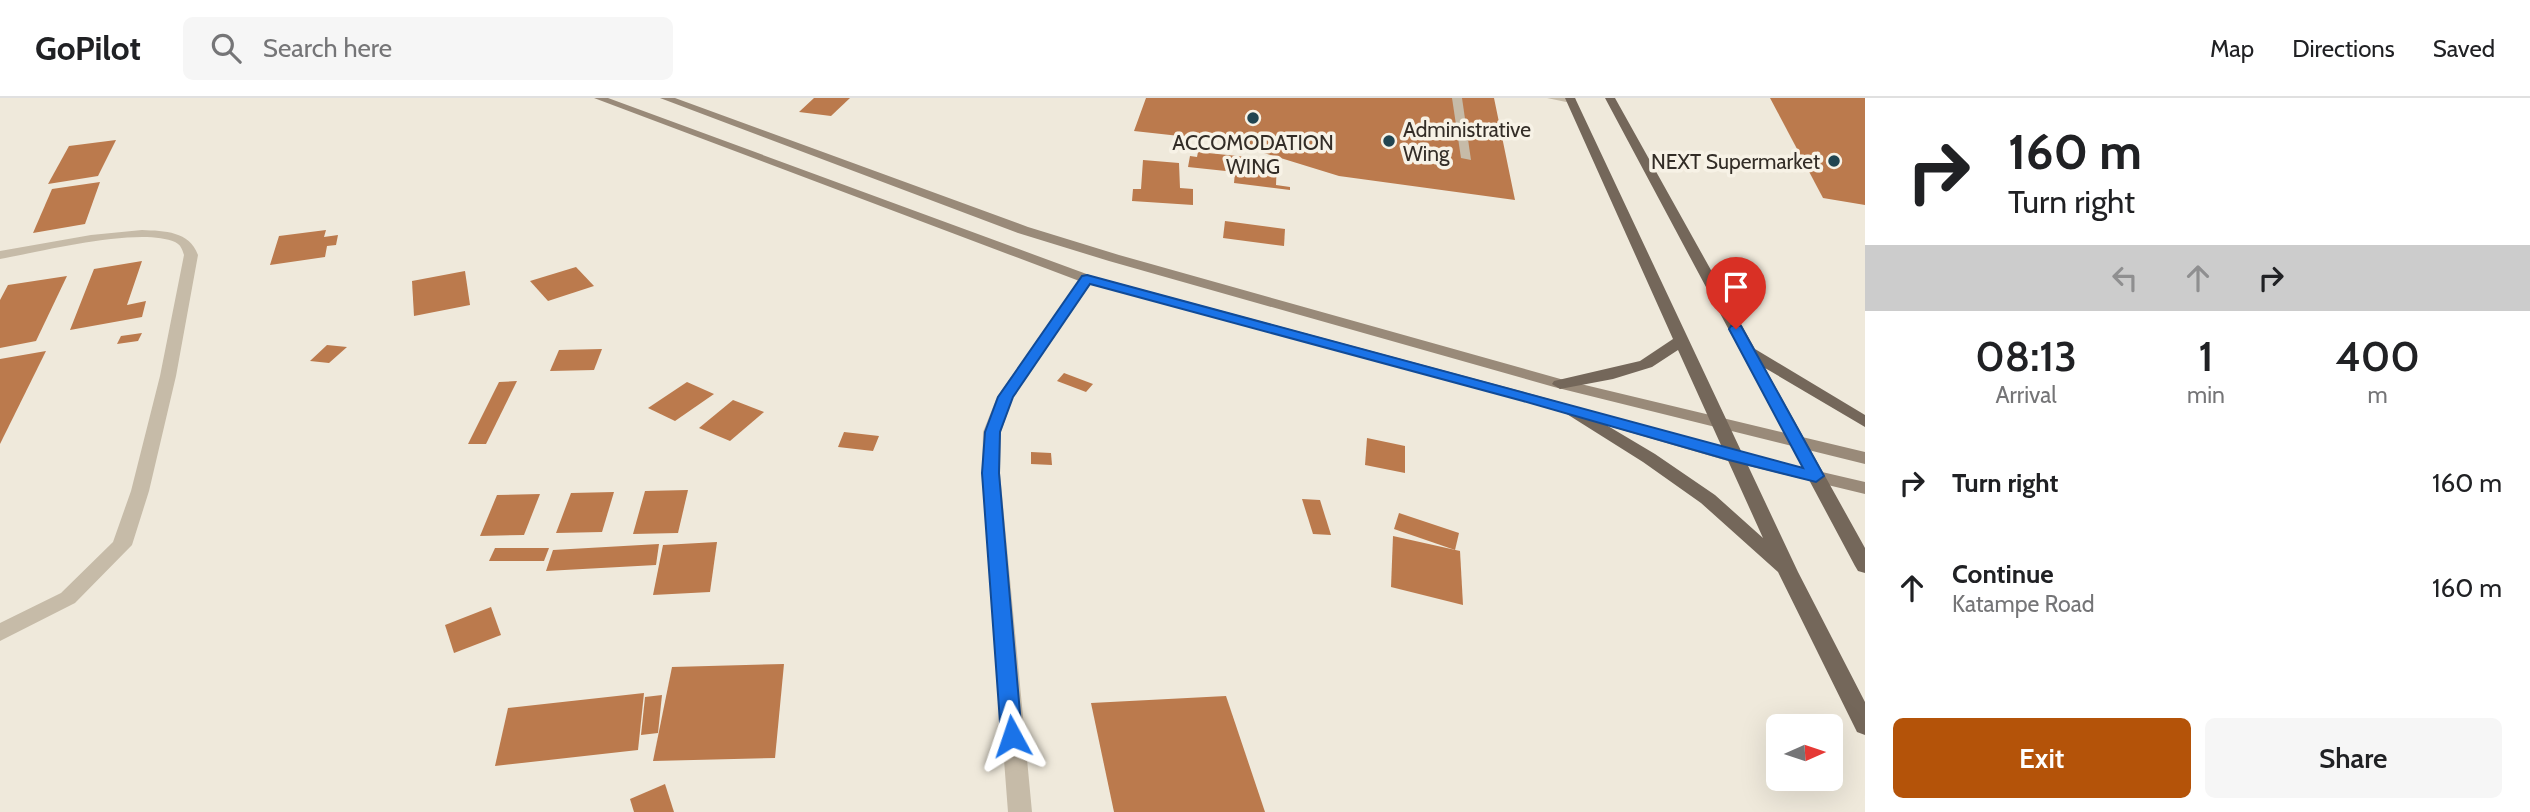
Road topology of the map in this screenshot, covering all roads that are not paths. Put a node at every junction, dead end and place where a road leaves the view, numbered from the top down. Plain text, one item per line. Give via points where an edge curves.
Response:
1 (599, 98) edge
2 (665, 98) edge
3 (1457, 98) edge
4 (1552, 98) edge
5 (1610, 98) edge
6 (1570, 99) edge
7 (1467, 158) dead end
8 (0, 256) edge
9 (1087, 279) junction
10 (1681, 341) junction
11 (1749, 352) junction
12 (1560, 384) junction
13 (1570, 411) junction
14 (1865, 422) edge
15 (1719, 423) junction
16 (1798, 441) junction
17 (1734, 457) junction
18 (1865, 458) edge
19 (1816, 476) junction
20 (1865, 488) edge
21 (1865, 566) edge
22 (1788, 572) junction
23 (0, 633) edge
24 (1865, 725) edge
25 (1020, 812) edge

1 - 9 street
2 - 12 street via 1023,230
3 - 7 street
4 - 6 street
5 - 11 main road
6 - 10 main road
8 - 23 street via 154,234 178,238 191,255 168,376 122,545 68,598
9 - 13 street
9 - 25 street via 1005,397 992,432 990,473
10 - 12 main road via 1646,364
10 - 15 main road
11 - 14 main road
11 - 16 main road
12 - 15 street
13 - 17 street
13 - 22 main road via 1707,499
15 - 16 street
15 - 17 main road
16 - 18 street
16 - 19 main road
17 - 19 street
17 - 22 main road
19 - 20 street
19 - 21 main road
22 - 24 main road

